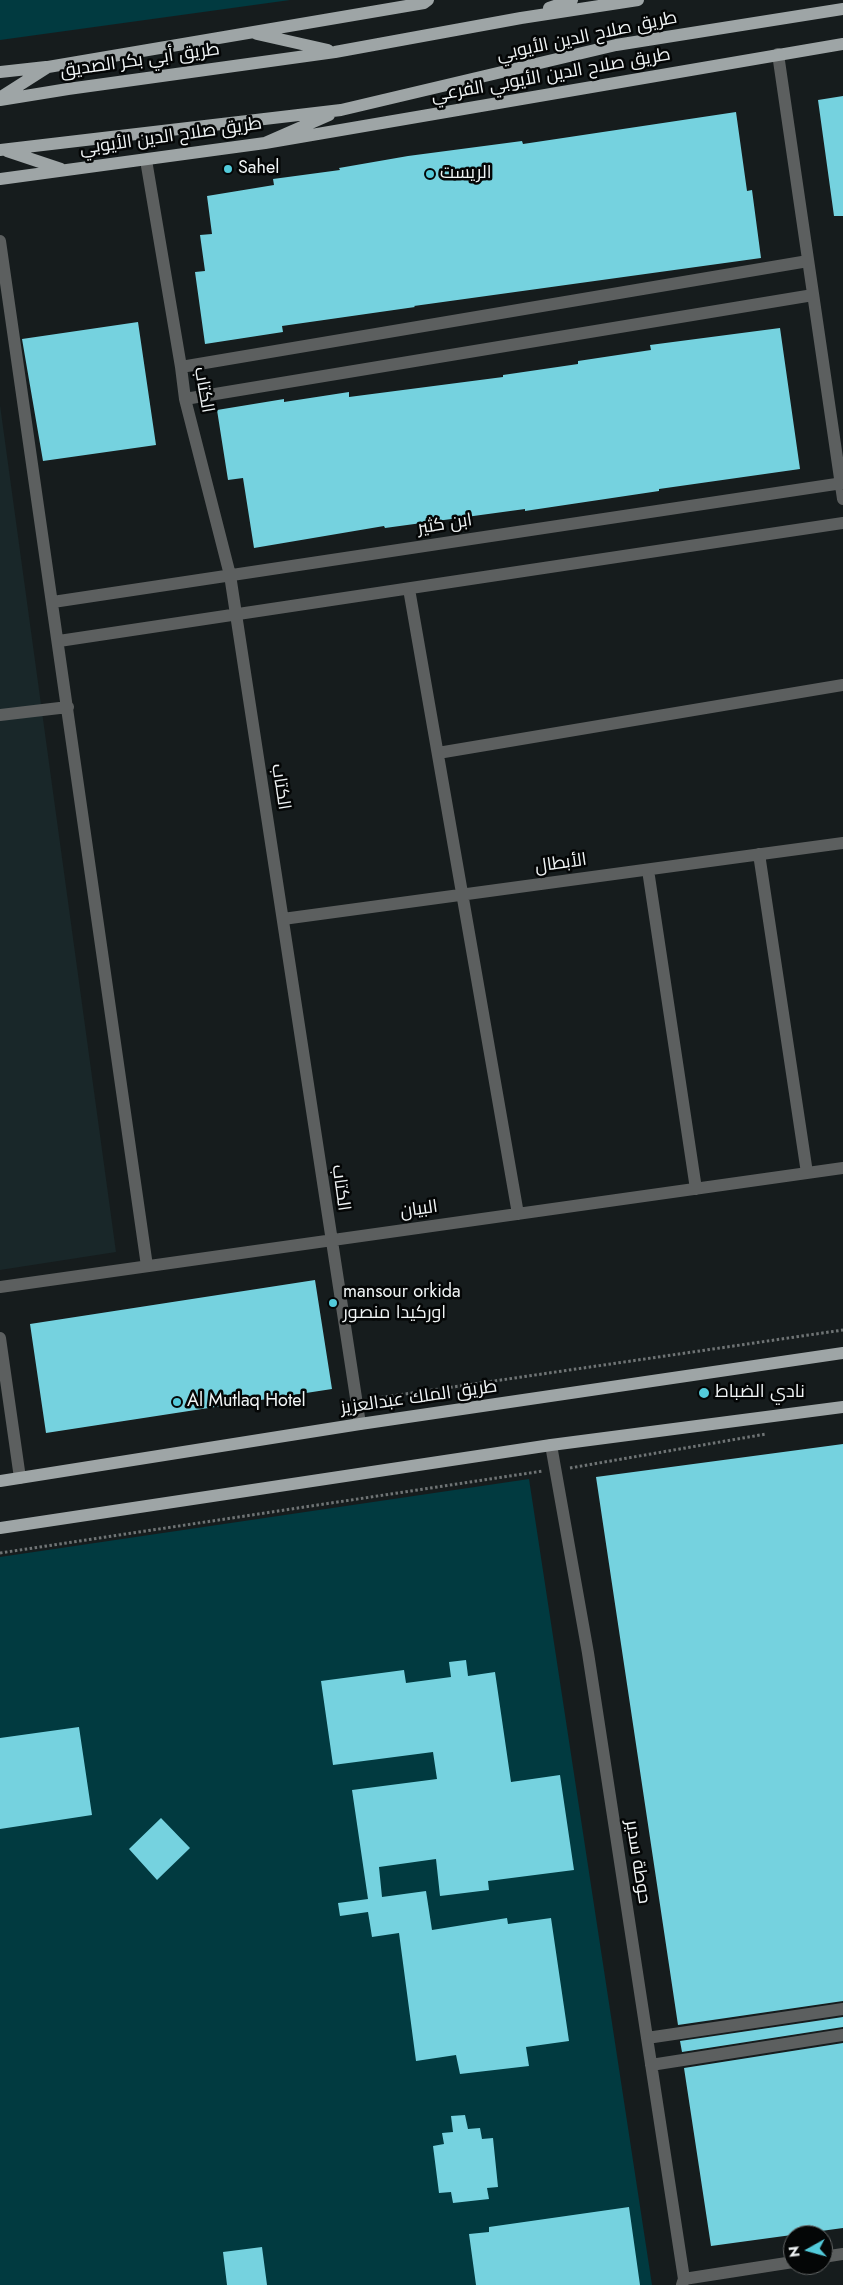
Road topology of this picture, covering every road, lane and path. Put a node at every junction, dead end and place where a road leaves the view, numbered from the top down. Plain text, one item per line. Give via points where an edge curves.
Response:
1 (428, 0) edge
2 (572, 0) edge
3 (638, 0) edge
4 (843, 9) edge
5 (521, 18) junction
6 (250, 32) junction
7 (843, 44) edge
8 (335, 52) junction
9 (778, 54) junction
10 (286, 59) joint
11 (48, 67) junction
12 (0, 72) edge
13 (0, 99) edge
14 (341, 110) junction
15 (265, 143) junction
16 (1, 150) edge
17 (146, 160) junction
18 (65, 170) junction
19 (0, 178) edge
20 (0, 241) edge
21 (808, 261) junction
22 (812, 295) junction
23 (4, 297) edge
24 (181, 367) junction
25 (185, 399) junction
26 (842, 483) edge
27 (843, 499) edge
28 (843, 523) edge
29 (230, 575) junction
30 (409, 588) junction
31 (53, 602) junction
32 (236, 615) junction
33 (59, 642) junction
34 (843, 685) edge
35 (68, 707) junction
36 (0, 715) edge
37 (438, 753) junction
38 (843, 843) edge
39 (759, 854) junction
40 (648, 870) junction
41 (463, 895) junction
42 (283, 919) junction
43 (843, 1168) edge
44 (807, 1173) junction
45 (696, 1188) junction
46 (518, 1214) junction
47 (330, 1240) junction
48 (147, 1266) junction
49 (0, 1287) edge
50 (843, 1330) edge
51 (0, 1338) edge
52 (843, 1353) edge
53 (356, 1401) junction
54 (843, 1407) edge
55 (360, 1424) junction
56 (775, 1432) dead end
57 (551, 1445) junction
58 (569, 1468) dead end
59 (544, 1471) dead end
60 (20, 1478) junction
61 (0, 1481) edge
62 (0, 1528) edge
63 (0, 1553) edge
64 (843, 2009) edge
65 (843, 2035) edge
66 (646, 2038) junction
67 (651, 2065) junction
68 (783, 2264) edge
69 (683, 2282) edge

1 - 6 main road
2 - 5 main road
3 - 5 main road, طريق صلاح الدين الأيوبي
4 - 14 main road, طريق صلاح الدين الأيوبي via 616,45
5 - 8 main road, طريق صلاح الدين الأيوبي
6 - 8 main road, طريق صلاح الدين الأيوبي
6 - 11 main road
7 - 9 main road, طريق صلاح الدين الأيوبي الفرعي
8 - 10 main road, طريق صلاح الدين الأيوبي
9 - 15 main road, طريق صلاح الدين الأيوبي الفرعي
9 - 21 street
10 - 13 main road, طريق أبي بكر الصديق
11 - 12 main road
11 - 13 main road
14 - 15 main road, طريق صلاح الدين الأيوبي
14 - 16 main road, طريق صلاح الدين الأيوبي
15 - 17 main road, طريق صلاح الدين الأيوبي
16 - 18 main road
17 - 18 main road, طريق صلاح الدين الأيوبي
17 - 24 street, الكتاب
18 - 19 main road, طريق صلاح الدين الأيوبي
20 - 23 street
21 - 22 street
21 - 24 street
22 - 25 street
22 - 26 street
23 - 31 street
24 - 25 street, الكتاب
25 - 29 street, الكتاب
26 - 27 street
26 - 29 street, ابن كثير
28 - 30 street
29 - 31 street, ابن كثير
29 - 32 street, الكتاب
30 - 32 street
30 - 37 street
31 - 33 street
32 - 33 street
32 - 42 street, الكتاب
33 - 35 street
34 - 37 street
35 - 36 street
35 - 48 street
37 - 41 street
38 - 39 street, الأبطال
39 - 40 street, الأبطال
39 - 44 street
40 - 41 street, الأبطال
40 - 45 street
41 - 42 street, الأبطال
41 - 46 street
42 - 47 street, الكتاب
43 - 44 street, البيان
44 - 45 street, البيان
45 - 46 street, البيان
46 - 47 street, البيان
47 - 48 street, البيان
47 - 53 street, الكتاب
48 - 49 street, البيان
50 - 53 path
51 - 60 street
52 - 55 main road, طريق الملك عبدالعزيز
53 - 55 street, الكتاب
54 - 57 main road
55 - 60 main road, طريق الملك عبدالعزيز
56 - 58 path
57 - 62 main road
57 - 66 street, حوطة سدير via 588,1653
59 - 63 path
60 - 61 main road, طريق الملك عبدالعزيز
64 - 66 street
65 - 67 street
66 - 67 street, حوطة سدير
67 - 69 street, حوطة سدير
68 - 69 street

